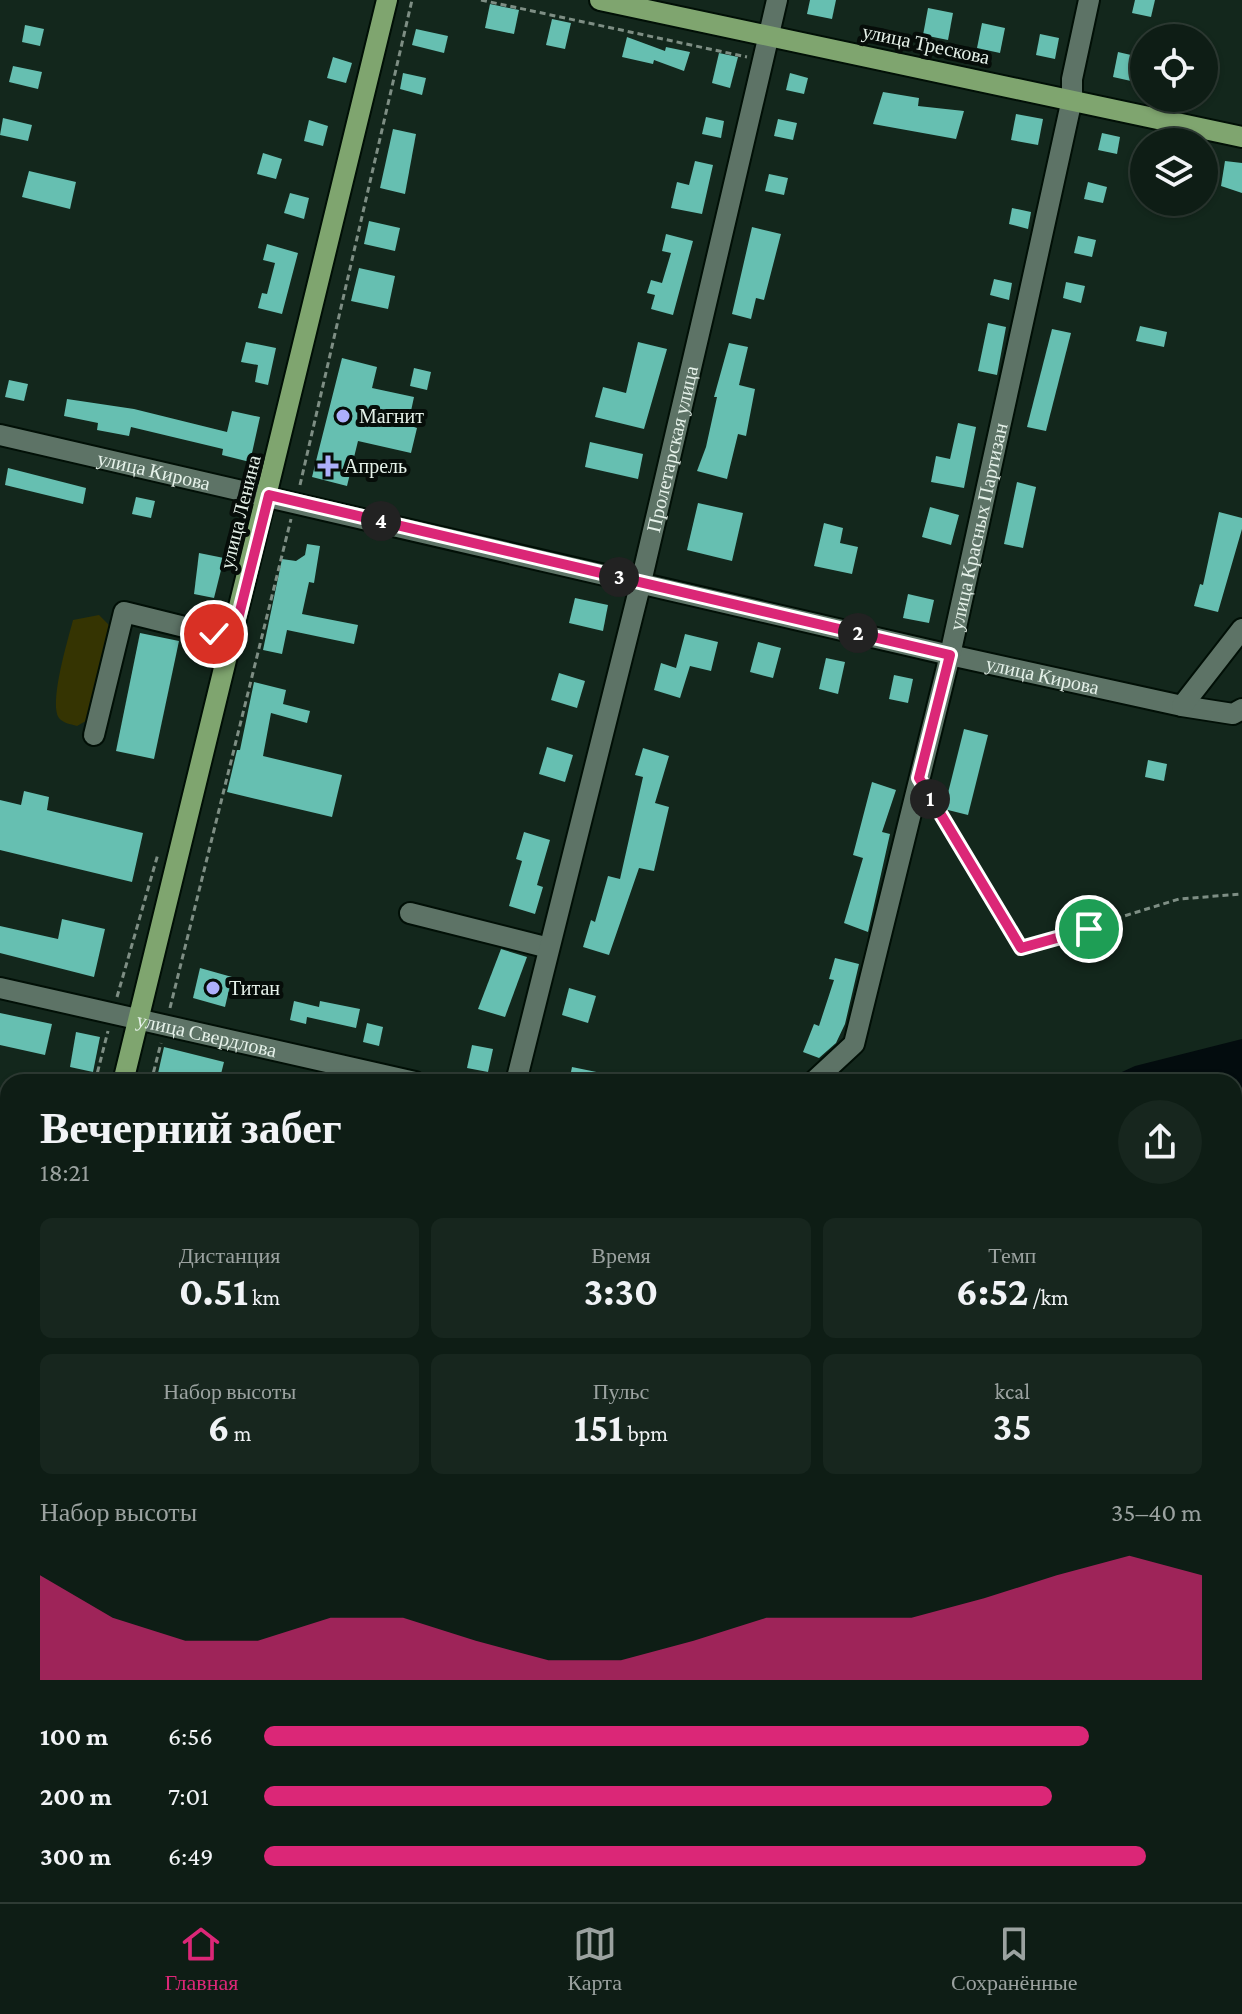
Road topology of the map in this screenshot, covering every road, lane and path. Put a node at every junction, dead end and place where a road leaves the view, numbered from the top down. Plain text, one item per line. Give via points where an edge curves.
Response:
1 (387, 0) edge
2 (412, 0) edge
3 (481, 0) edge
4 (600, 0) edge
5 (777, 0) edge
6 (1089, 0) edge
7 (768, 36) junction
8 (763, 60) junction
9 (1072, 99) junction
10 (1242, 137) edge
11 (0, 435) edge
12 (269, 495) junction
13 (296, 501) junction
14 (641, 582) junction
15 (1242, 629) edge
16 (233, 639) junction
17 (950, 655) junction
18 (1182, 706) junction
19 (1242, 709) edge
20 (94, 735) dead end
21 (919, 778) junction
22 (159, 852) dead end
23 (1242, 894) edge
24 (410, 913) dead end
25 (549, 948) junction
26 (0, 988) edge
27 (112, 1013) junction
28 (139, 1018) junction
29 (166, 1024) junction
30 (97, 1074) edge
31 (125, 1074) edge
32 (153, 1074) edge
33 (381, 1074) edge
34 (518, 1074) edge
35 (822, 1074) edge

1 - 12 main road, улица Ленина
2 - 13 path
3 - 8 path
4 - 7 main road, улица Трескова
5 - 7 street, Пролетарская улица
6 - 9 street, улица Красных Партизан
7 - 8 street, Пролетарская улица
7 - 9 main road, улица Трескова
8 - 14 street, Пролетарская улица
9 - 10 main road, улица Трескова
9 - 17 street, улица Красных Партизан
11 - 12 street, улица Кирова
12 - 13 street, улица Кирова
12 - 16 main road, улица Ленина
13 - 14 street, улица Кирова
13 - 29 path
14 - 17 street, улица Кирова
14 - 25 street, Пролетарская улица
15 - 18 street
16 - 20 street via 124,612
16 - 28 main road, улица Ленина
17 - 18 street, улица Кирова
17 - 21 street, улица Красных Партизан
18 - 19 street, улица Кирова via 1233,714
21 - 23 path via 1021,948 1179,899
21 - 35 street, улица Красных Партизан via 854,1044
22 - 27 path
24 - 25 street
25 - 34 street, Пролетарская улица
26 - 27 street, улица Свердлова
27 - 28 street, улица Свердлова
27 - 30 path
28 - 29 street, улица Свердлова
28 - 31 main road, улица Ленина
29 - 32 path
29 - 33 street, улица Свердлова

